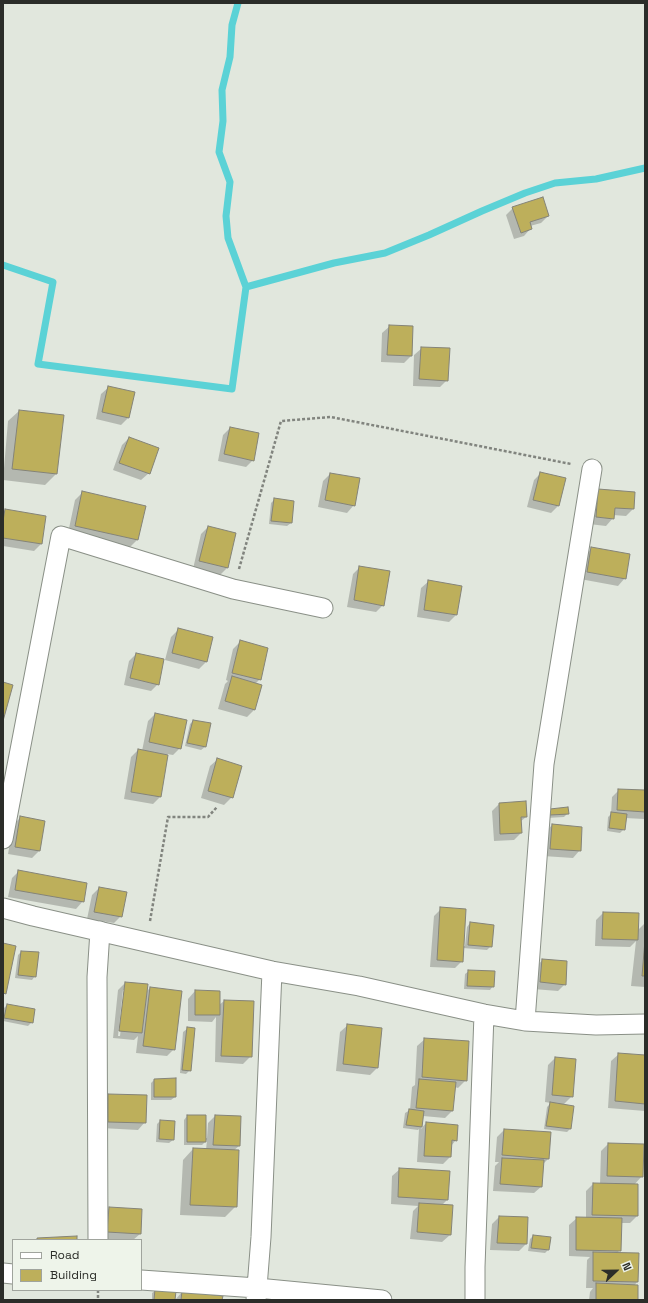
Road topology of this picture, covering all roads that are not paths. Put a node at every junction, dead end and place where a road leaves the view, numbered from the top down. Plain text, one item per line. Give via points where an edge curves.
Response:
1 (592, 469) road end
2 (323, 608) dead end
3 (3, 839) edge
4 (3, 908) edge
5 (100, 931) junction
6 (272, 971) junction
7 (484, 1014) junction
8 (525, 1021) junction
9 (645, 1024) edge
10 (98, 1239) edge
11 (142, 1280) edge
12 (257, 1294) edge
13 (382, 1300) edge
14 (475, 1300) edge

1 - 8 street via 544,764
2 - 3 street via 233,589 60,536
4 - 5 street
5 - 6 street
5 - 10 street via 97,977
6 - 7 street via 359,986
6 - 12 street
7 - 8 street
7 - 14 street
8 - 9 street via 596,1025
11 - 12 street
12 - 13 street

